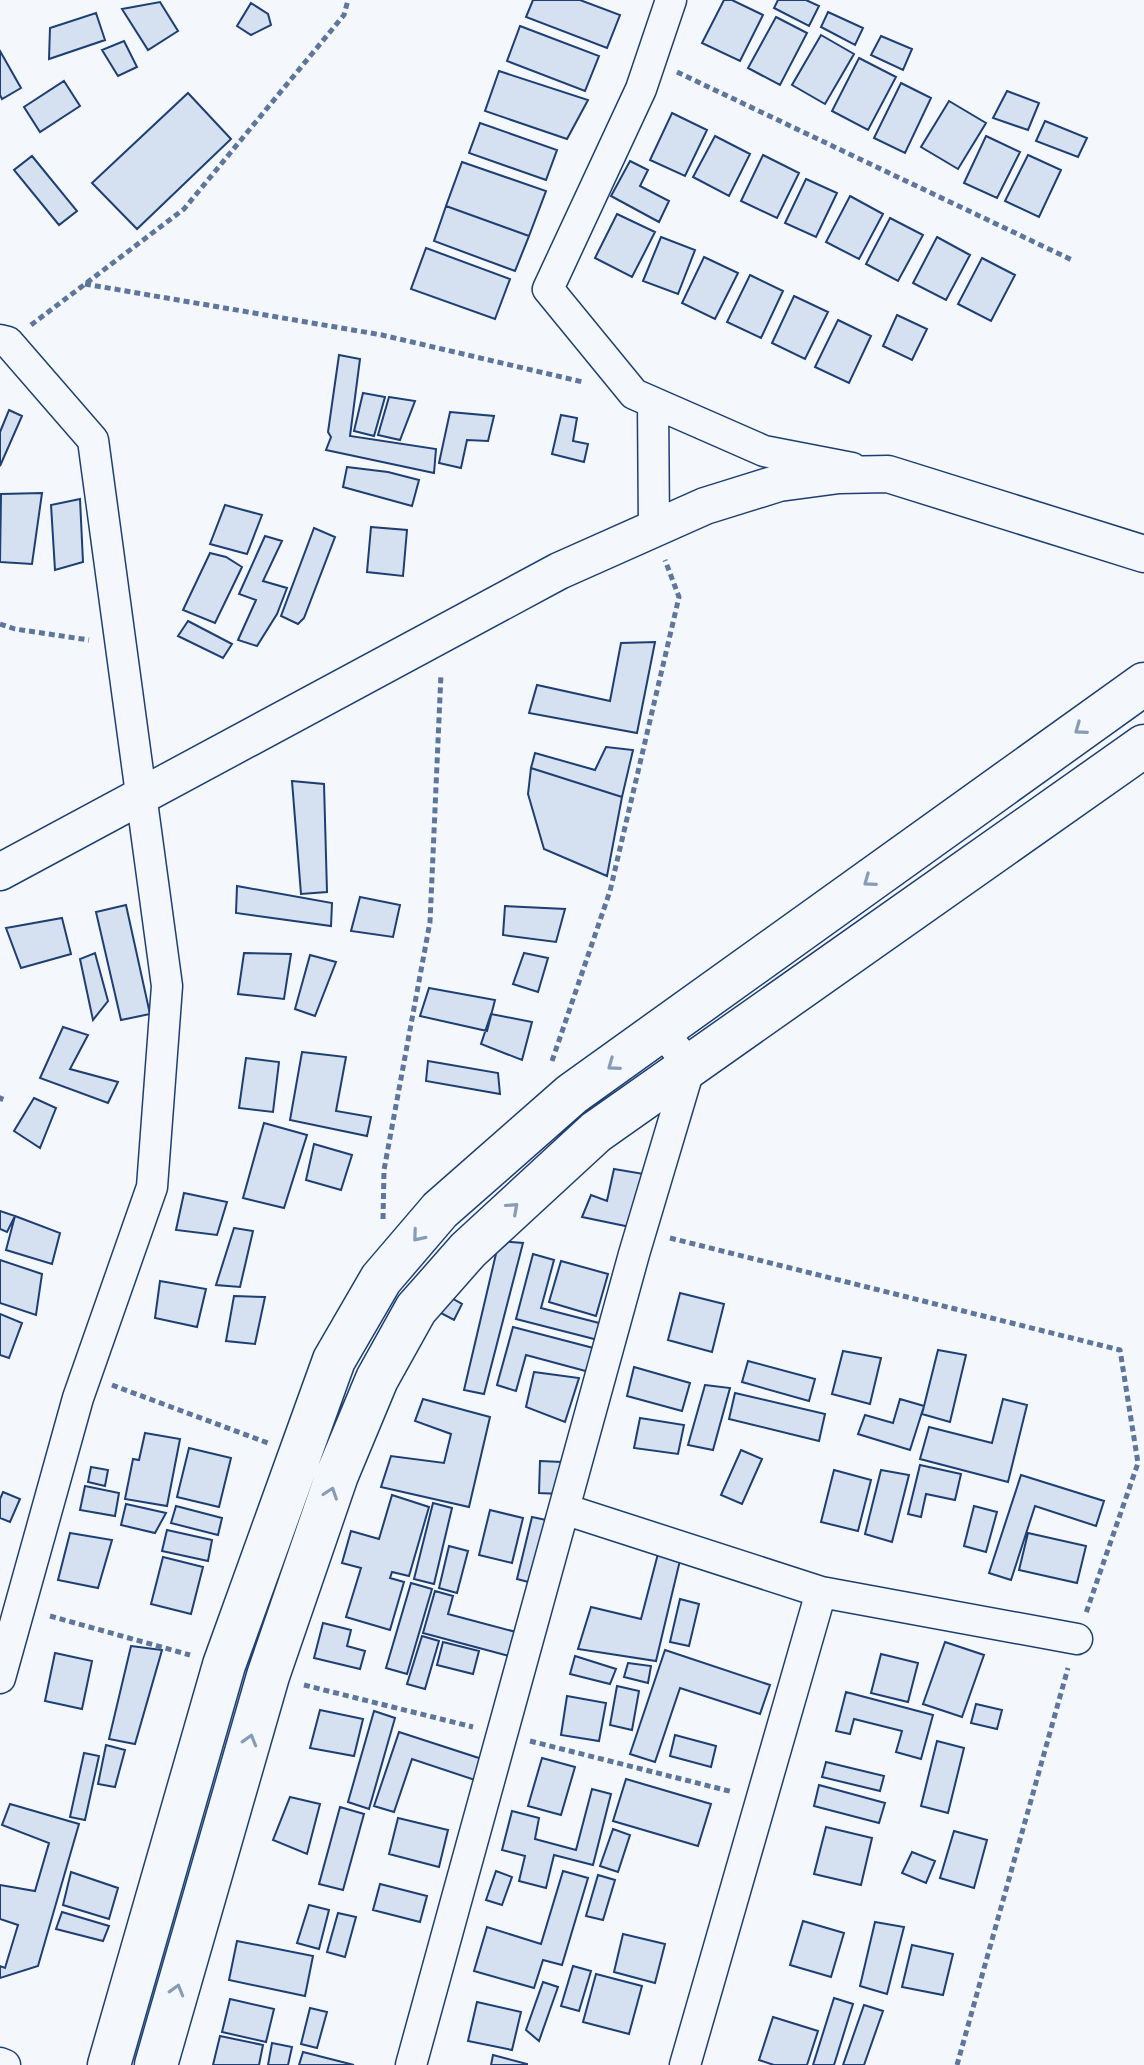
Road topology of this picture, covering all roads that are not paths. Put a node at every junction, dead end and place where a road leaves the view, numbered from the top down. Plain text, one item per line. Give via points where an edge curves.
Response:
1 (671, 0) edge
2 (3, 337) edge
3 (644, 398) junction
4 (888, 474) junction
5 (654, 529) junction
6 (1144, 554) edge
7 (1144, 684) edge
8 (1144, 746) edge
9 (140, 796) junction
10 (0, 872) edge
11 (661, 1030) junction
12 (690, 1066) junction
13 (564, 1509) junction
14 (821, 1592) junction
15 (1077, 1639) road end
16 (0, 1678) edge
17 (109, 2065) edge
18 (156, 2065) edge
19 (411, 2065) edge
20 (685, 2065) edge

1 - 3 street via 641,89 548,289
2 - 9 street via 93,440
3 - 4 street via 764,451
3 - 5 street
4 - 5 street via 779,483
4 - 6 street
5 - 9 street via 559,571
7 -> 11 main road
8 - 12 main road
9 - 10 street
9 - 16 street via 167,986 152,1187 86,1375
11 - 12 street
11 -> 17 main road via 572,1094 440,1210 381,1279 334,1360 224,1665
12 - 13 street
18 -> 12 main road via 268,1676 337,1475 377,1379 416,1309 468,1250 596,1132
13 - 14 street
13 - 19 street
14 - 15 street
14 - 20 street

